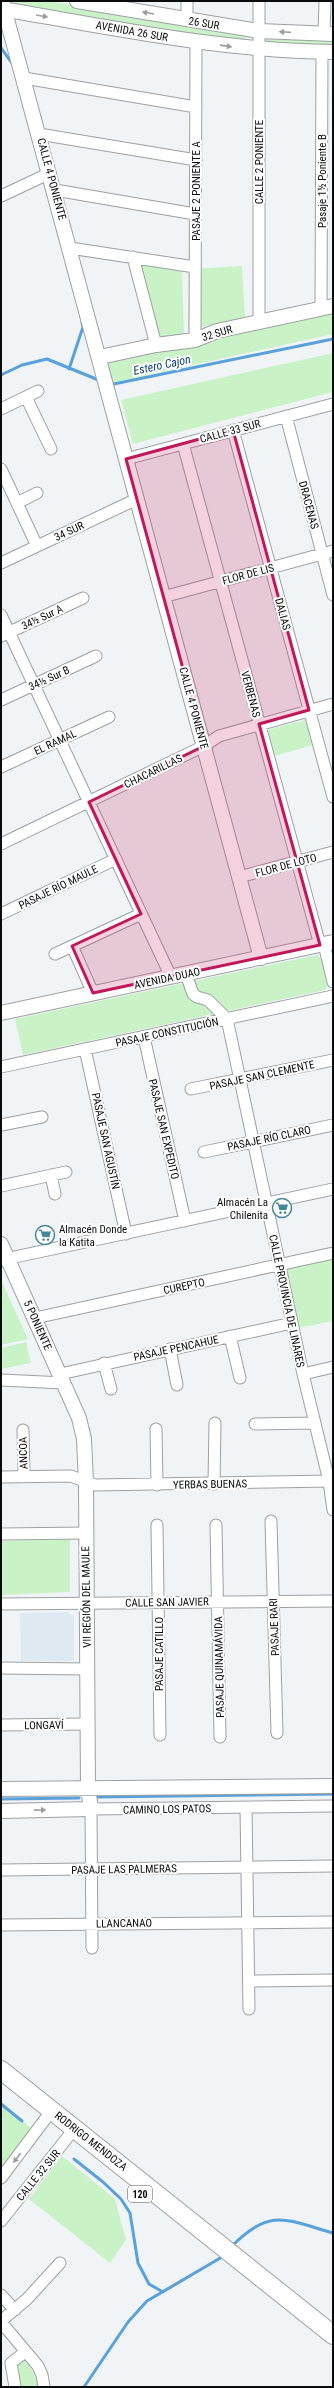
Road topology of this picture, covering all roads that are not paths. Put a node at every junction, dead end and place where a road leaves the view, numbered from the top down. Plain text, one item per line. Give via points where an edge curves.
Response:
1 (77, 1) edge
2 (187, 1) edge
3 (259, 1) edge
4 (325, 1) edge
5 (2, 6) edge
6 (129, 6) edge
7 (187, 20) junction
8 (259, 31) junction
9 (329, 34) edge
10 (196, 42) junction
11 (259, 50) junction
12 (328, 52) edge
13 (24, 78) junction
14 (196, 107) junction
15 (328, 125) edge
16 (40, 134) junction
17 (196, 160) junction
18 (50, 173) junction
19 (327, 184) edge
20 (55, 190) junction
21 (1, 196) edge
22 (196, 214) junction
23 (322, 244) junction
24 (333, 244) edge
25 (70, 248) junction
26 (133, 257) junction
27 (195, 267) junction
28 (327, 308) edge
29 (259, 323) junction
30 (195, 340) junction
31 (156, 345) junction
32 (100, 357) junction
33 (38, 391) dead end
34 (26, 397) junction
35 (333, 404) edge
36 (1, 409) edge
37 (286, 416) junction
38 (232, 430) junction
39 (183, 444) junction
40 (52, 449) dead end
41 (126, 459) junction
42 (1, 469) edge
43 (37, 493) dead end
44 (137, 500) junction
45 (17, 503) junction
46 (37, 546) junction
47 (328, 552) edge
48 (1, 564) edge
49 (270, 568) junction
50 (220, 582) junction
51 (333, 595) edge
52 (164, 597) junction
53 (83, 598) dead end
54 (1, 615) edge
55 (5, 634) edge
56 (96, 656) dead end
57 (33, 685) junction
58 (1, 700) edge
59 (333, 704) edge
60 (309, 710) junction
61 (108, 717) dead end
62 (259, 724) junction
63 (59, 740) junction
64 (204, 746) junction
65 (1, 767) edge
66 (333, 797) edge
67 (89, 802) junction
68 (1, 844) edge
69 (333, 852) edge
70 (116, 859) junction
71 (297, 862) junction
72 (239, 877) junction
73 (1, 914) edge
74 (141, 914) junction
75 (326, 944) edge
76 (72, 946) junction
77 (55, 954) dead end
78 (261, 958) junction
79 (186, 974) junction
80 (171, 977) junction
81 (333, 982) edge
82 (94, 993) junction
83 (333, 996) edge
84 (1, 1013) edge
85 (227, 1019) junction
86 (144, 1037) junction
87 (85, 1049) junction
88 (333, 1060) edge
89 (1, 1067) edge
90 (239, 1079) junction
91 (191, 1089) dead end
92 (42, 1117) dead end
93 (333, 1125) edge
94 (1, 1126) edge
95 (252, 1142) junction
96 (204, 1152) dead end
97 (66, 1172) dead end
98 (51, 1176) junction
99 (1, 1186) edge
100 (333, 1189) edge
101 (55, 1194) dead end
102 (266, 1204) junction
103 (185, 1221) junction
104 (126, 1234) junction
105 (1, 1244) edge
106 (333, 1253) edge
107 (4, 1259) edge
108 (280, 1265) junction
109 (35, 1318) junction
110 (292, 1323) junction
111 (230, 1336) junction
112 (170, 1349) junction
113 (104, 1363) junction
114 (333, 1367) edge
115 (303, 1374) junction
116 (240, 1378) dead end
117 (62, 1379) junction
118 (1, 1380) edge
119 (177, 1385) dead end
120 (111, 1389) dead end
121 (75, 1407) joint
122 (215, 1423) dead end
123 (314, 1423) junction
124 (255, 1424) dead end
125 (156, 1429) dead end
126 (23, 1430) dead end
127 (1, 1477) edge
128 (24, 1477) junction
129 (331, 1481) edge
130 (86, 1483) junction
131 (214, 1484) junction
132 (157, 1485) junction
133 (333, 1510) edge
134 (271, 1521) dead end
135 (157, 1525) dead end
136 (216, 1525) dead end
137 (86, 1533) junction
138 (1, 1534) edge
139 (274, 1601) junction
140 (333, 1601) edge
141 (159, 1602) junction
142 (218, 1602) junction
143 (87, 1603) junction
144 (1, 1604) edge
145 (1, 1668) edge
146 (87, 1669) junction
147 (87, 1724) junction
148 (1, 1725) edge
149 (277, 1733) dead end
150 (160, 1736) dead end
151 (220, 1738) dead end
152 (333, 1786) edge
153 (88, 1788) junction
154 (1, 1789) edge
155 (333, 1806) edge
156 (246, 1808) junction
157 (91, 1809) junction
158 (1, 1811) edge
159 (333, 1866) edge
160 (247, 1867) junction
161 (1, 1870) edge
162 (92, 1870) junction
163 (248, 1922) junction
164 (333, 1922) edge
165 (92, 1924) junction
166 (1, 1925) edge
167 (92, 1948) dead end
168 (249, 1980) junction
169 (333, 1980) edge
170 (250, 2009) dead end
171 (1, 2070) edge
172 (1, 2084) edge
173 (49, 2115) junction
174 (71, 2133) junction
175 (1, 2178) edge
176 (1, 2221) edge
177 (60, 2263) dead end
178 (1, 2295) edge
179 (15, 2310) junction
180 (1, 2322) edge
181 (333, 2335) edge
182 (25, 2352) junction
183 (15, 2387) edge
184 (44, 2387) edge

1 - 6 street, 26 SUR
2 - 7 street
3 - 8 street, CALLE 2 PONIENTE
4 - 9 street
5 -> 10 street, AVENIDA 26 SUR
5 - 13 street, CALLE 4 PONIENTE
7 -> 6 street, 26 SUR
7 - 8 street, 26 SUR
9 -> 8 street, 26 SUR
8 - 11 street, CALLE 2 PONIENTE
10 -> 11 street, AVENIDA 26 SUR
10 - 14 street, PASAJE 2 PONIENTE A
11 - 12 street
11 - 29 street, CALLE 2 PONIENTE
12 - 15 street, Pasaje 1½ Poniente B
13 - 14 street
13 - 16 street, CALLE 4 PONIENTE
14 - 17 street, PASAJE 2 PONIENTE A
15 - 19 street, Pasaje 1½ Poniente B
16 - 17 street
16 - 18 street, CALLE 4 PONIENTE
17 - 22 street, PASAJE 2 PONIENTE A
18 - 20 street, CALLE 4 PONIENTE
18 - 21 street
19 - 23 street, Pasaje 1½ Poniente B
20 - 22 street
20 - 25 street, CALLE 4 PONIENTE
22 - 27 street, PASAJE 2 PONIENTE A
23 - 24 street
23 - 28 street, Pasaje 1½ Poniente B
25 - 26 street
25 - 32 street, CALLE 4 PONIENTE
26 - 27 street
26 - 31 street
27 - 30 street, PASAJE 2 PONIENTE A
28 - 29 street, 32 SUR
29 - 30 street, 32 SUR via 217,331
30 - 31 street, 32 SUR
31 - 32 street, 32 SUR
32 - 41 street, CALLE 4 PONIENTE
33 - 34 street
34 - 36 street
34 - 40 street
35 - 37 street, CALLE 33 SUR
37 - 38 street, CALLE 33 SUR
37 - 47 street, DRACENAS
38 - 39 street, CALLE 33 SUR
38 - 49 street, DALIAS
39 - 41 street, CALLE 33 SUR
39 - 50 street, VERBENAS
41 - 44 street, CALLE 4 PONIENTE
42 - 45 street
43 - 45 street
44 - 46 street, 34 SUR
44 - 52 street, CALLE 4 PONIENTE
45 - 46 street
46 - 48 street, 34 SUR
47 - 49 street, FLOR DE LIS
47 - 51 street, DRACENAS
49 - 50 street, FLOR DE LIS
49 - 60 street, DALIAS
50 - 52 street, FLOR DE LIS
50 - 62 street, VERBENAS
52 - 64 street, CALLE 4 PONIENTE
53 - 55 street, 34½ Sur A
54 - 55 street
55 - 57 street
56 - 57 street, 34½ Sur B
57 - 58 street, 34½ Sur B
57 - 63 street
59 - 60 street, CHACARILLAS
60 - 62 street, CHACARILLAS
60 - 66 street, DALIAS
61 - 63 street, EL RAMAL
62 - 64 street, CHACARILLAS via 219,736
62 - 71 street, VERBENAS
63 - 65 street, EL RAMAL
63 - 67 street
64 - 67 street, CHACARILLAS
64 - 72 street, CALLE 4 PONIENTE
67 - 68 street, CHACARILLAS
67 - 70 street
69 - 71 street, FLOR DE LOTO
70 - 73 street, PASAJE RÍO MAULE
70 - 74 street
71 - 72 street, FLOR DE LOTO
71 - 75 street, VERBENAS
72 - 78 street, CALLE 4 PONIENTE
74 - 76 street
74 - 80 street
75 - 78 street, AVENIDA DUAO
75 - 81 street, VERBENAS
76 - 77 street
76 - 82 street
78 - 79 street, AVENIDA DUAO
79 - 80 street, AVENIDA DUAO
79 - 85 street via 193,994 208,1000
80 - 82 street, AVENIDA DUAO
82 - 84 street, AVENIDA DUAO
83 - 85 street, PASAJE CONSTITUCIÓN
85 - 86 street, PASAJE CONSTITUCIÓN
85 - 90 street, CALLE PROVINCIA DE LINARES
86 - 87 street, PASAJE CONSTITUCIÓN
86 - 103 street, PASAJE SAN EXPEDITO
87 - 89 street, PASAJE CONSTITUCIÓN
87 - 104 street, PASAJE SAN AGUSTÍN
88 - 90 street, PASAJE SAN CLEMENTE
90 - 91 street, PASAJE SAN CLEMENTE
90 - 95 street, CALLE PROVINCIA DE LINARES
92 - 94 street
93 - 95 street, PASAJE RÍO CLARO
95 - 96 street, PASAJE RÍO CLARO
95 - 102 street, CALLE PROVINCIA DE LINARES
97 - 98 street
98 - 99 street
98 - 101 street
100 - 102 street
102 - 103 street
102 - 108 street, CALLE PROVINCIA DE LINARES
103 - 104 street
104 - 107 street
105 - 107 street, 5 PONIENTE
106 - 108 street, CUREPTO
107 - 109 street, 5 PONIENTE
108 - 109 street, CUREPTO
108 - 110 street, CALLE PROVINCIA DE LINARES
109 - 117 street, 5 PONIENTE
110 - 111 street, PASAJE PENCAHUE
110 - 115 street, CALLE PROVINCIA DE LINARES
111 - 112 street, PASAJE PENCAHUE
111 - 116 street
112 - 113 street, PASAJE PENCAHUE
112 - 119 street
113 - 117 street, PASAJE PENCAHUE
113 - 120 street
114 - 115 street
115 - 123 street, CALLE PROVINCIA DE LINARES
117 - 118 street, PASAJE PENCAHUE
117 - 121 street, 5 PONIENTE
121 - 130 street, VII REGIÓN DEL MAULE via 84,1439
122 - 131 street
123 - 124 street
123 - 129 street, CALLE PROVINCIA DE LINARES
125 - 132 street
126 - 128 street, ANCOA
127 - 128 street, YERBAS BUENAS
128 - 130 street, YERBAS BUENAS via 71,1476
129 - 131 street, YERBAS BUENAS
129 - 133 street, CALLE PROVINCIA DE LINARES
130 - 132 street, YERBAS BUENAS
130 - 137 street, VII REGIÓN DEL MAULE
131 - 132 street, YERBAS BUENAS
134 - 139 street, PASAJE RARI
135 - 141 street, PASAJE CATILLO
136 - 142 street, PASAJE QUINAMÁVIDA
137 - 138 street
137 - 143 street, VII REGIÓN DEL MAULE
139 - 140 street, CALLE SAN JAVIER
139 - 142 street, CALLE SAN JAVIER
139 - 149 street, PASAJE RARI
141 - 142 street, CALLE SAN JAVIER
141 - 143 street, CALLE SAN JAVIER
141 - 150 street, PASAJE CATILLO
142 - 151 street, PASAJE QUINAMÁVIDA
143 - 144 street, CALLE SAN JAVIER
143 - 146 street, VII REGIÓN DEL MAULE
145 - 146 street
146 - 147 street, VII REGIÓN DEL MAULE
147 - 148 street, LONGAVÍ
147 - 153 street, VII REGIÓN DEL MAULE
152 - 153 street, CAMINO LOS PATOS
153 - 154 street, CAMINO LOS PATOS
153 - 157 street, VII REGIÓN DEL MAULE
155 - 156 street, CAMINO LOS PATOS
156 - 157 street, CAMINO LOS PATOS
156 - 160 street
158 -> 157 street, CAMINO LOS PATOS
157 - 162 street
159 - 160 street, PASAJE LAS PALMERAS
160 - 162 street, PASAJE LAS PALMERAS
160 - 163 street
161 - 162 street, PASAJE LAS PALMERAS
162 - 165 street
163 - 164 street, LLANCANAO
163 - 165 street, LLANCANAO
163 - 168 street
165 - 166 street, LLANCANAO
165 - 167 street
168 - 169 street
168 - 170 street
171 - 173 main road, RODRIGO MENDOZA / 120
172 - 173 main road, RODRIGO MENDOZA / 120
173 - 174 main road, RODRIGO MENDOZA / 120
173 -> 175 street
174 - 176 street, CALLE 32 SUR
174 - 181 main road, RODRIGO MENDOZA / 120
177 - 179 street
178 - 179 street
179 - 180 street
180 - 182 street
182 - 183 street via 11,2363
182 - 184 street via 38,2366

